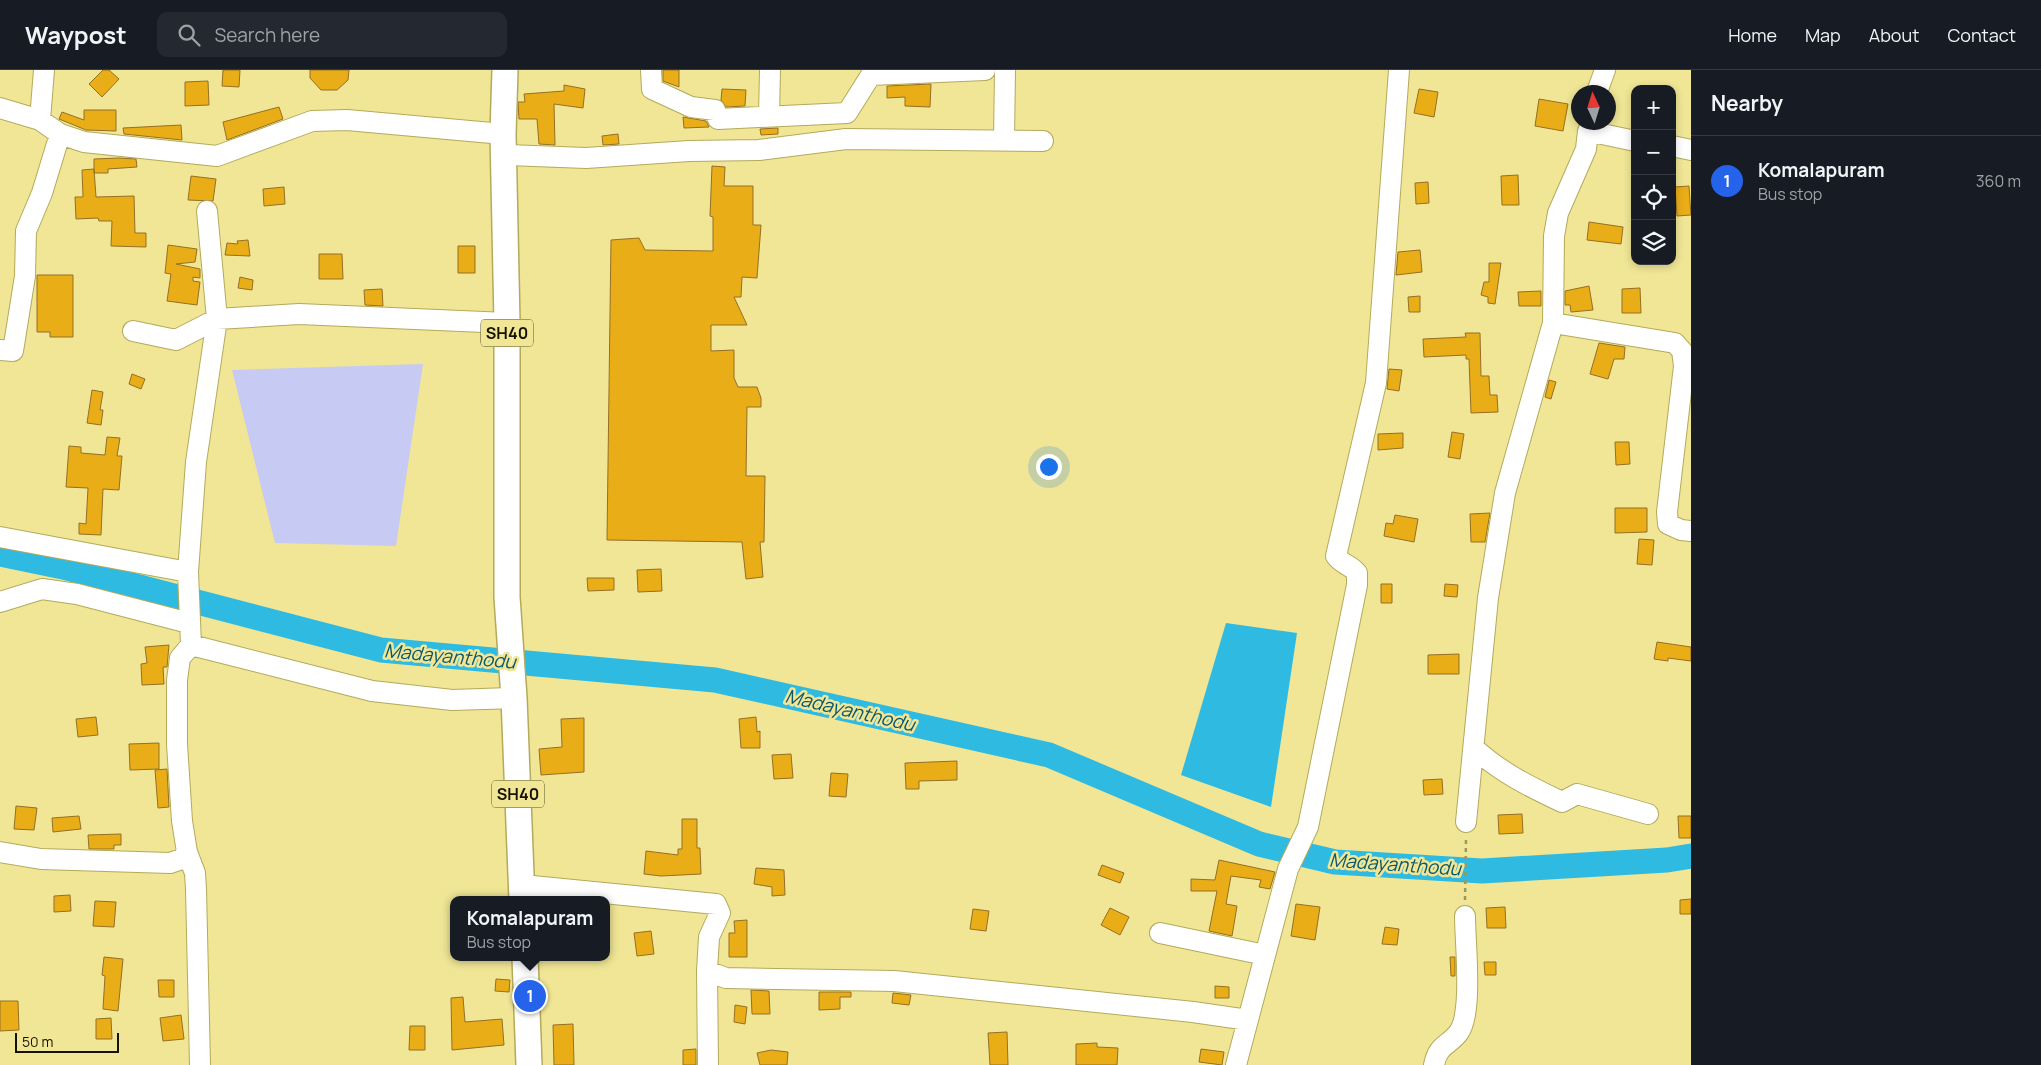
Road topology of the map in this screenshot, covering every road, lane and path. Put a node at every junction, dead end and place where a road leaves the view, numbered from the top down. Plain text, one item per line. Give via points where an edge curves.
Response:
1 (44, 70) edge
2 (505, 70) edge
3 (651, 70) edge
4 (770, 70) edge
5 (985, 70) edge
6 (1004, 70) edge
7 (1399, 70) edge
8 (1605, 70) edge
9 (1600, 85) edge
10 (0, 108) edge
11 (770, 116) junction
12 (40, 120) junction
13 (1589, 130) edge
14 (1599, 130) edge
15 (60, 134) junction
16 (1004, 140) junction
17 (1043, 140) dead end
18 (1631, 140) edge
19 (504, 144) junction
20 (1676, 147) edge
21 (1691, 150) edge
22 (207, 211) dead end
23 (217, 320) junction
24 (508, 322) junction
25 (1553, 323) junction
26 (133, 331) dead end
27 (0, 350) edge
28 (1691, 531) edge
29 (0, 537) edge
30 (188, 572) junction
31 (0, 602) edge
32 (189, 616) junction
33 (191, 645) junction
34 (513, 693) junction
35 (1474, 748) junction
36 (1648, 814) dead end
37 (1466, 822) joint
38 (0, 852) edge
39 (187, 852) junction
40 (522, 892) edge
41 (587, 896) edge
42 (610, 897) edge
43 (1465, 916) joint
44 (1160, 933) dead end
45 (1265, 955) junction
46 (524, 961) edge
47 (707, 971) junction
48 (1248, 1020) junction
49 (200, 1065) edge
50 (529, 1065) edge
51 (708, 1065) edge
52 (1236, 1065) edge
53 (1434, 1065) edge

1 - 12 street
2 - 19 main road, SH40
3 - 11 street via 652,89 691,107 715,110 718,119
4 - 11 street
5 - 11 street via 871,75 847,113
6 - 16 street
7 - 45 street via 1376,383 1336,556 1357,573 1357,585 1308,827 1288,869
8 - 9 street
10 - 12 street
12 - 15 street
13 - 25 street via 1586,149 1558,213 1554,236
14 - 18 street
15 - 19 street via 84,142 217,156 312,122 347,120
15 - 27 street via 42,193 26,231 25,276 14,351
16 - 17 street
16 - 19 street via 846,139 759,150 586,158
19 - 24 main road, SH40
20 - 21 street
22 - 23 street
23 - 24 street via 299,314
23 - 26 street via 176,340
23 - 30 street via 196,462
24 - 34 main road, SH40 via 507,596
25 - 28 street via 1675,343 1682,351 1684,366 1667,512 1668,524
25 - 35 street via 1504,493 1488,598
29 - 30 street
30 - 32 street
31 - 32 street via 42,589
32 - 33 street
33 - 34 street via 372,691 452,700
33 - 39 street via 180,658 177,680 182,820
34 - 40 main road, SH40
35 - 36 street via 1498,768 1562,802 1577,794
35 - 37 street
37 - 43 path
38 - 39 street via 42,859 170,863 182,859
39 - 49 street via 195,873 196,889
40 - 41 street
42 - 47 street via 716,904 720,913 709,936
43 - 53 street via 1467,1011 1459,1032 1442,1046
44 - 45 street
45 - 48 street
46 - 50 main road
47 - 48 street via 726,978 894,981
47 - 51 street
48 - 52 street

